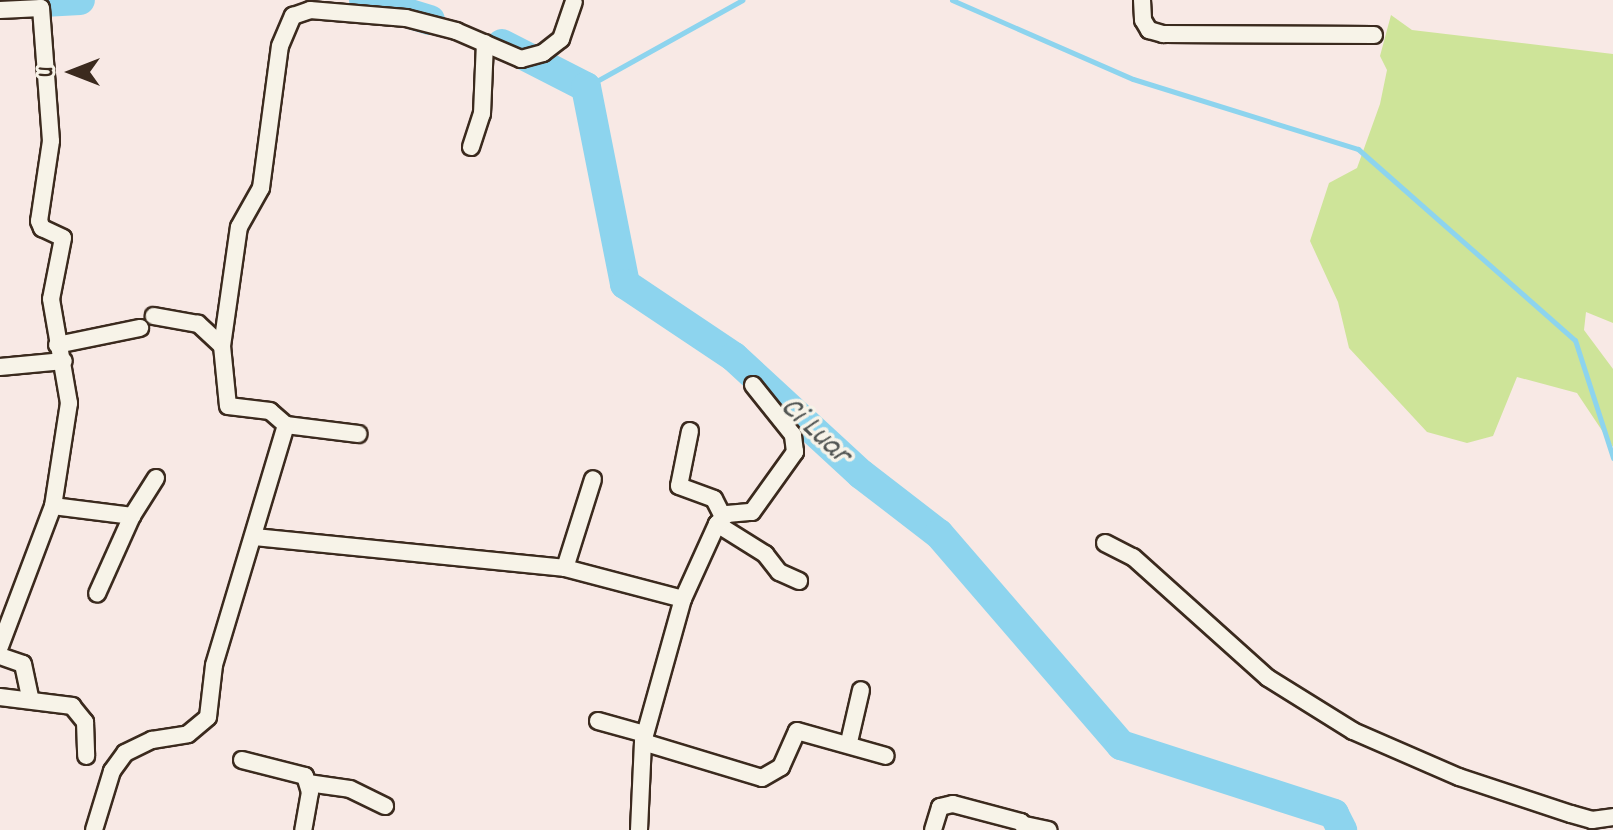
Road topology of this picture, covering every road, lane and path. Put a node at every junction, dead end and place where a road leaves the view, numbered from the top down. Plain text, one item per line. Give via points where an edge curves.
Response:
1 (1142, 0) edge
2 (574, 2) edge
3 (0, 10) edge
4 (1374, 35) dead end
5 (485, 43) junction
6 (471, 147) dead end
7 (154, 316) dead end
8 (140, 328) dead end
9 (222, 346) junction
10 (61, 353) junction
11 (0, 364) edge
12 (753, 385) dead end
13 (286, 425) junction
14 (690, 431) dead end
15 (358, 434) dead end
16 (156, 478) dead end
17 (593, 479) dead end
18 (53, 506) junction
19 (132, 516) junction
20 (720, 520) junction
21 (255, 537) junction
22 (1105, 543) dead end
23 (565, 568) junction
24 (799, 581) dead end
25 (97, 594) dead end
26 (683, 599) junction
27 (0, 646) edge
28 (0, 656) edge
29 (861, 690) dead end
30 (0, 697) edge
31 (30, 698) junction
32 (598, 721) dead end
33 (644, 738) junction
34 (849, 742) junction
35 (86, 756) dead end
36 (886, 756) dead end
37 (242, 760) dead end
38 (308, 783) junction
39 (385, 806) dead end
40 (1613, 817) edge
41 (1026, 828) edge
42 (94, 830) edge
43 (303, 830) edge
44 (639, 830) edge
45 (933, 830) edge
46 (1048, 830) edge

1 - 4 street via 1149,30 1163,34
2 - 5 street via 561,39 530,57 506,56
3 - 10 street via 41,8 51,141 39,221 63,238 51,293
5 - 6 street via 482,114
5 - 9 street via 406,18 310,10 293,16 280,46 261,188 239,227
7 - 9 street via 198,324
8 - 10 street
9 - 13 street via 228,406 270,411
10 - 11 street via 23,367
10 - 18 street via 67,432
12 - 20 street via 793,435 795,452 752,512
13 - 15 street
13 - 21 street
14 - 20 street via 679,486 714,499
16 - 19 street
17 - 23 street
18 - 19 street
18 - 27 street
19 - 25 street
20 - 24 street via 765,554 779,572
20 - 26 street
21 - 23 street
21 - 42 street via 214,665 208,717 188,734 152,740 125,753 112,771
22 - 40 street via 1133,557 1268,678 1353,731 1459,777 1557,810 1592,820
23 - 26 street
26 - 33 street
28 - 31 street via 23,664
29 - 34 street
30 - 31 street
31 - 35 street via 66,702 80,713
32 - 33 street
33 - 34 street via 762,778 781,767 794,733
33 - 44 street
34 - 36 street
37 - 38 street via 296,771
38 - 39 street via 350,789
38 - 43 street
41 - 45 street via 953,804 940,807
41 - 46 street

